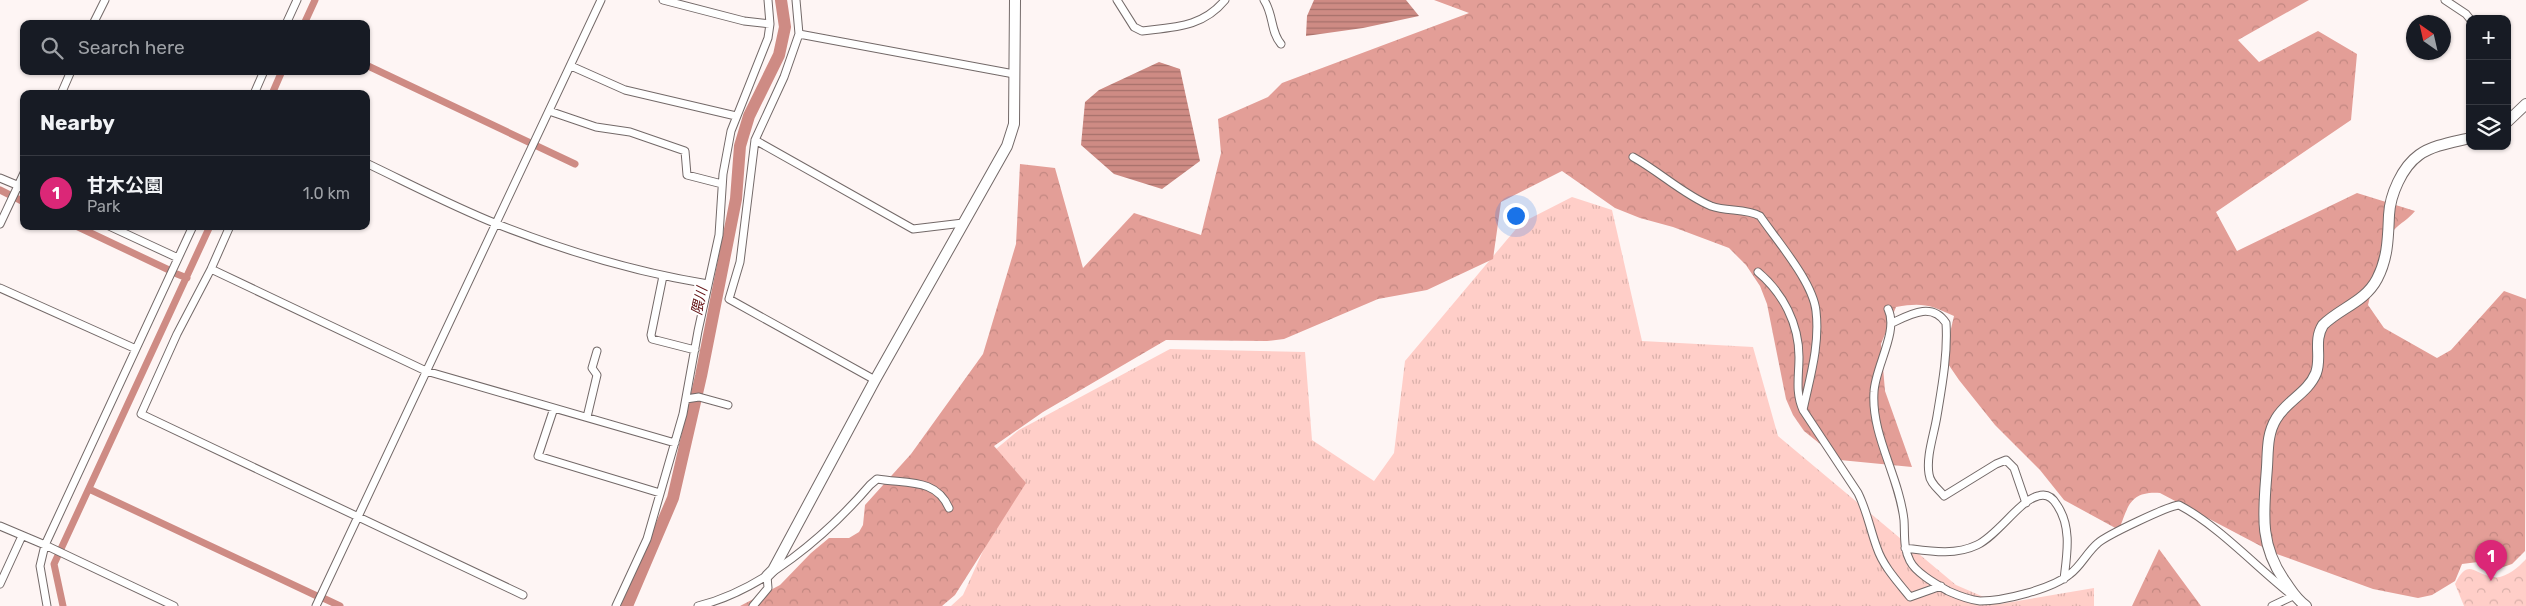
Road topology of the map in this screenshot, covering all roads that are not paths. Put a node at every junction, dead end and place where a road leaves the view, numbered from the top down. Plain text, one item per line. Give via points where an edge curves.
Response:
1 (104, 0) edge
2 (297, 0) edge
3 (601, 0) edge
4 (663, 0) edge
5 (768, 0) edge
6 (796, 0) edge
7 (1015, 0) edge
8 (1117, 0) edge
9 (1225, 0) edge
10 (1264, 0) edge
11 (2445, 0) edge
12 (2467, 15) edge
13 (95, 20) edge
14 (288, 20) edge
15 (770, 24) junction
16 (799, 34) junction
17 (1281, 44) dead end
18 (571, 66) junction
19 (1014, 74) junction
20 (69, 75) edge
21 (262, 75) edge
22 (63, 90) edge
23 (256, 90) edge
24 (2526, 105) edge
25 (552, 112) dead end
26 (736, 116) junction
27 (2511, 118) edge
28 (2466, 139) edge
29 (755, 140) junction
30 (1633, 157) dead end
31 (370, 165) edge
32 (0, 178) edge
33 (722, 184) junction
34 (20, 187) edge
35 (20, 189) edge
36 (963, 223) junction
37 (0, 224) edge
38 (496, 224) junction
39 (118, 230) edge
40 (191, 230) edge
41 (228, 230) edge
42 (178, 258) junction
43 (211, 269) junction
44 (1758, 272) dead end
45 (663, 276) junction
46 (708, 284) junction
47 (0, 288) edge
48 (1888, 309) dead end
49 (1892, 323) junction
50 (136, 349) junction
51 (695, 350) junction
52 (597, 351) dead end
53 (426, 370) junction
54 (875, 380) junction
55 (686, 399) junction
56 (728, 405) dead end
57 (554, 408) junction
58 (1802, 410) junction
59 (587, 417) junction
60 (675, 443) junction
61 (660, 493) junction
62 (2026, 503) junction
63 (949, 508) dead end
64 (359, 516) junction
65 (0, 526) edge
66 (22, 536) junction
67 (46, 545) junction
68 (1905, 548) junction
69 (770, 573) junction
70 (2064, 579) junction
71 (0, 584) edge
72 (1941, 586) junction
73 (523, 595) dead end
74 (2293, 596) junction
75 (47, 606) edge
76 (174, 606) edge
77 (316, 606) edge
78 (616, 606) edge
79 (698, 606) edge
80 (754, 606) edge
81 (2272, 606) edge
82 (2306, 606) edge

1 - 13 street
2 - 14 street
3 - 18 street
4 - 15 street via 744,21
5 - 15 street
6 - 16 street
7 - 19 street
8 - 9 street via 1134,27 1142,31 1200,22
10 - 17 street via 1271,11 1275,37
11 - 12 street
15 - 26 street via 763,54
16 - 19 street
16 - 29 street via 784,77
18 - 26 street via 625,90
18 - 38 street
19 - 36 street via 1014,124 1009,141
20 - 22 street
21 - 23 street
24 - 27 street
25 - 33 street via 596,127 630,132 685,151 687,175
26 - 33 street
28 - 74 street via 2419,155 2411,164 2390,203 2388,251 2378,278 2367,294 2323,325 2318,332 2318,365 2313,378 2272,425 2263,523 2274,566
29 - 36 street via 913,229
29 - 54 street via 740,262 729,299
30 - 58 street via 1690,196 1713,207 1760,216 1802,277 1816,310 1816,336
31 - 38 street
32 - 34 street
33 - 46 street via 719,235
35 - 37 street
36 - 54 street
38 - 45 street via 604,262
38 - 53 street
39 - 42 street
40 - 42 street
41 - 43 street
42 - 50 street
43 - 53 street
43 - 64 street via 141,414
44 - 58 street via 1774,288 1796,327 1798,398
45 - 46 street
45 - 51 street via 650,335 652,339
46 - 51 street
47 - 50 street
48 - 49 street
49 - 62 street via 1926,310 1936,312 1946,324 1940,401 1930,456 1929,475 1934,486 1944,496 2006,460 2014,468
49 - 68 street via 1879,364 1874,400 1879,433 1899,490
50 - 67 street
51 - 55 street
52 - 59 street via 592,368 597,375
53 - 57 street
53 - 64 street
54 - 69 street
55 - 56 street via 699,397
55 - 60 street
57 - 59 street
57 - 61 street via 538,456
58 - 72 street via 1858,492 1878,551 1896,579 1910,596
59 - 60 street
60 - 61 street
61 - 78 street via 647,539
62 - 68 street via 1995,534 1976,546 1949,552
62 - 70 street via 2045,495 2055,501 2062,512 2068,548
63 - 69 street via 938,490 928,485 878,479 824,534
64 - 73 street
64 - 77 street
65 - 66 street
66 - 67 street
66 - 71 street
67 - 75 street via 40,566
67 - 76 street
68 - 72 street via 1915,569
69 - 79 street via 753,584
69 - 80 street via 768,588
70 - 72 street via 1992,600 1974,600
70 - 74 street via 2098,543 2158,511 2179,505 2240,550
74 - 81 street
74 - 82 street

